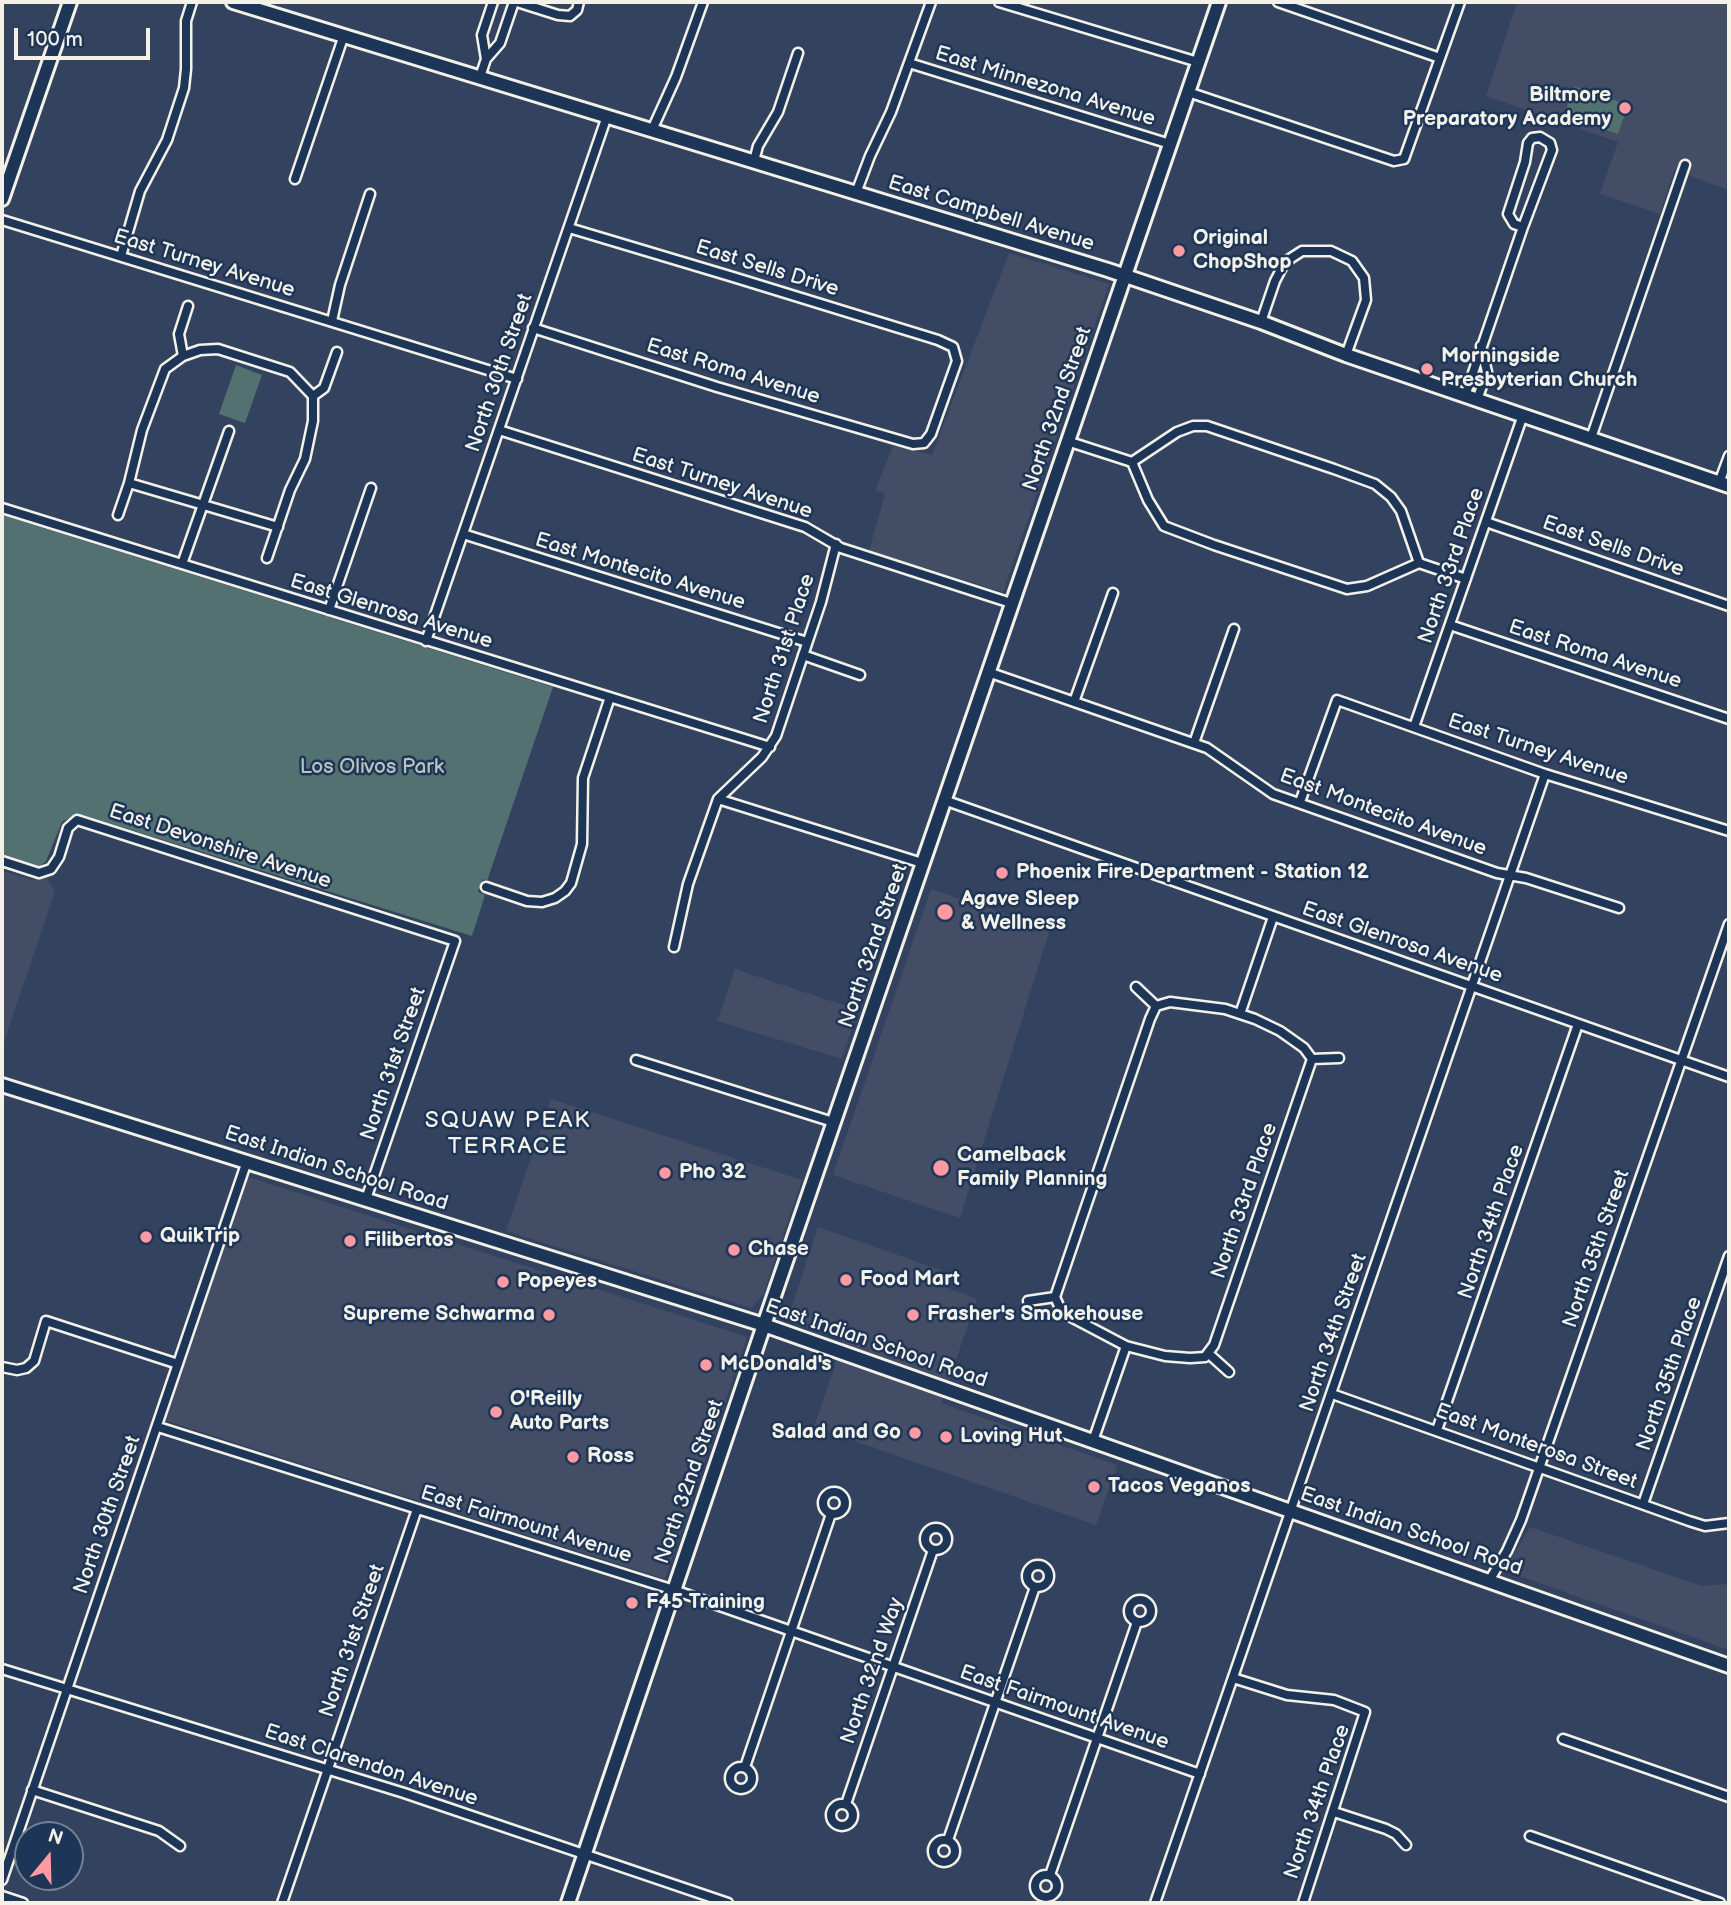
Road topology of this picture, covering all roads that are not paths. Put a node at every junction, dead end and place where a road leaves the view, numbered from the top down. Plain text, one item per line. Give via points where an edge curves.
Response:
1 (70, 2) edge
2 (192, 2) edge
3 (233, 2) edge
4 (493, 2) edge
5 (515, 2) edge
6 (579, 2) edge
7 (703, 2) edge
8 (931, 2) edge
9 (999, 2) edge
10 (1219, 2) edge
11 (1278, 2) edge
12 (1460, 2) edge
13 (486, 25) junction
14 (504, 30) junction
15 (344, 35) junction
16 (799, 53) dead end
17 (1440, 58) junction
18 (486, 59) junction
19 (1198, 62) junction
20 (909, 64) junction
21 (480, 78) junction
22 (1188, 92) junction
23 (607, 116) junction
24 (652, 130) junction
25 (1170, 144) junction
26 (754, 161) junction
27 (1685, 165) dead end
28 (295, 178) dead end
29 (856, 193) junction
30 (370, 194) dead end
31 (2, 198) edge
32 (2, 220) edge
33 (1522, 227) junction
34 (569, 228) junction
35 (121, 256) junction
36 (1125, 275) junction
37 (188, 306) dead end
38 (332, 321) junction
39 (1261, 322) junction
40 (533, 328) junction
41 (1481, 346) junction
42 (337, 352) dead end
43 (1346, 355) junction
44 (183, 356) junction
45 (1475, 363) junction
46 (1486, 366) junction
47 (516, 379) junction
48 (313, 396) junction
49 (1471, 398) junction
50 (1523, 415) junction
51 (499, 430) junction
52 (229, 431) dead end
53 (1591, 438) junction
54 (1067, 441) junction
55 (924, 443) joint
56 (1729, 456) edge
57 (1132, 462) junction
58 (130, 483) junction
59 (1724, 484) edge
60 (371, 488) dead end
61 (202, 505) junction
62 (2, 508) edge
63 (118, 515) dead end
64 (1486, 522) junction
65 (278, 527) junction
66 (463, 534) junction
67 (836, 544) junction
68 (267, 558) dead end
69 (1419, 563) junction
70 (182, 564) junction
71 (1466, 579) junction
72 (1113, 593) dead end
73 (1011, 603) junction
74 (1729, 606) edge
75 (329, 610) junction
76 (1450, 625) junction
77 (1234, 629) dead end
78 (426, 641) junction
79 (807, 642) junction
80 (803, 655) junction
81 (988, 672) junction
82 (860, 675) dead end
83 (610, 697) junction
84 (1074, 702) junction
85 (1729, 719) edge
86 (1414, 727) junction
87 (1194, 743) junction
88 (770, 747) junction
89 (1545, 774) junction
90 (718, 799) junction
91 (944, 800) junction
92 (1300, 802) junction
93 (1729, 831) edge
94 (2, 861) edge
95 (922, 863) junction
96 (1510, 876) junction
97 (486, 887) dead end
98 (1619, 908) dead end
99 (1273, 917) junction
100 (1729, 927) edge
101 (455, 941) joint
102 (674, 947) dead end
103 (1472, 986) junction
104 (1136, 987) dead end
105 (1156, 1006) junction
106 (1240, 1014) junction
107 (1578, 1024) junction
108 (1339, 1058) dead end
109 (1312, 1059) junction
110 (636, 1060) dead end
111 (1681, 1060) junction
112 (1729, 1077) edge
113 (2, 1086) edge
114 (833, 1122) junction
115 (247, 1161) junction
116 (366, 1199) junction
117 (1729, 1256) edge
118 (1055, 1297) junction
119 (1028, 1301) dead end
120 (764, 1325) junction
121 (1126, 1346) junction
122 (1209, 1353) junction
123 (178, 1364) junction
124 (2, 1367) edge
125 (1230, 1373) dead end
126 (1332, 1394) junction
127 (158, 1427) junction
128 (1437, 1430) junction
129 (1093, 1441) junction
130 (1540, 1468) junction
131 (1643, 1504) junction
132 (417, 1509) junction
133 (1292, 1510) junction
134 (831, 1514) dead end
135 (1729, 1523) edge
136 (933, 1550) dead end
137 (1489, 1581) junction
138 (1035, 1587) dead end
139 (674, 1590) junction
140 (1137, 1622) dead end
141 (790, 1631) junction
142 (1729, 1666) edge
143 (893, 1667) junction
144 (2, 1669) edge
145 (1233, 1678) junction
146 (66, 1690) junction
147 (995, 1702) junction
148 (1097, 1738) junction
149 (1563, 1739) dead end
150 (745, 1768) dead end
151 (328, 1770) junction
152 (1200, 1774) junction
153 (32, 1790) junction
154 (1729, 1797) edge
155 (846, 1804) dead end
156 (1334, 1812) junction
157 (1530, 1836) dead end
158 (948, 1840) dead end
159 (1406, 1845) dead end
160 (180, 1846) dead end
161 (585, 1853) junction
162 (1050, 1875) dead end
163 (2, 1880) edge
164 (2, 1896) edge
165 (23, 1903) edge
166 (283, 1903) edge
167 (568, 1903) edge
168 (728, 1903) edge
169 (1155, 1903) edge
170 (1303, 1903) edge
171 (1720, 1903) edge

1 - 31 main road
2 - 35 street via 186,21 184,88 167,140 140,191
3 - 15 main road, East Campbell Avenue
4 - 13 street
5 - 6 street via 570,16
5 - 14 street
7 - 24 street
8 - 20 street
9 - 19 street
10 - 19 main road, North 32nd Street
11 - 17 street
12 - 17 street
13 - 14 street
13 - 18 street via 482,36
14 - 18 street
15 - 21 main road, East Campbell Avenue
15 - 28 street
16 - 26 street
17 - 22 street via 1404,159 1394,161
18 - 21 street
19 - 22 main road, North 32nd Street
20 - 25 street, East Minnezona Avenue
20 - 29 street
21 - 23 main road, East Campbell Avenue
22 - 25 main road, North 32nd Street
23 - 24 main road, East Campbell Avenue
23 - 34 street, North 30th Street
24 - 26 main road, East Campbell Avenue
25 - 36 main road, North 32nd Street
26 - 29 main road, East Campbell Avenue
27 - 53 street
29 - 36 main road, East Campbell Avenue
30 - 38 street
32 - 35 street, East Turney Avenue
33 - 33 street via 1552,150 1550,143 1540,138 1528,143 1508,214
33 - 41 street
34 - 40 street, North 30th Street
34 - 55 street, East Sells Drive via 953,347 957,361
35 - 38 street, East Turney Avenue
36 - 39 main road, East Campbell Avenue
36 - 54 main road, North 32nd Street
37 - 44 street via 179,334
38 - 47 street, East Turney Avenue
39 - 43 main road, East Campbell Avenue
39 - 43 street via 1285,262 1302,251 1331,251 1352,261 1364,278 1366,300
40 - 47 street, North 30th Street
40 - 55 street, East Roma Avenue via 717,387 913,444
41 - 45 street
41 - 46 street
42 - 48 street via 324,388
43 - 49 main road, East Campbell Avenue
44 - 48 street via 218,349 290,372
44 - 58 street via 165,369 142,430
45 - 46 street
45 - 49 street
46 - 49 street
47 - 51 street, North 30th Street
48 - 65 street via 305,458
49 - 50 main road, East Campbell Avenue
50 - 53 main road, East Campbell Avenue
50 - 64 street, North 33rd Place
51 - 66 street, North 30th Street
51 - 67 street, East Turney Avenue via 805,527
52 - 61 street
53 - 59 main road, East Campbell Avenue
54 - 57 street
54 - 73 main road, North 32nd Street
56 - 59 street
57 - 69 street via 1164,526 1214,545 1347,589 1367,586
57 - 69 street via 1177,432 1207,426 1334,469 1375,485 1391,497 1401,511
58 - 61 street
58 - 63 street
60 - 75 street
61 - 65 street
61 - 70 street
62 - 70 street, East Glenrosa Avenue
64 - 71 street, North 33rd Place
64 - 74 street, East Sells Drive
65 - 68 street
66 - 78 street, North 30th Street
66 - 79 street, East Montecito Avenue
67 - 73 street, East Turney Avenue
67 - 79 street, North 31st Place
69 - 71 street
70 - 75 street, East Glenrosa Avenue
71 - 76 street, North 33rd Place
72 - 84 street
73 - 81 main road, North 32nd Street
75 - 78 street, East Glenrosa Avenue
76 - 85 street, East Roma Avenue
76 - 86 street, North 33rd Place
77 - 87 street
78 - 83 street, East Glenrosa Avenue
79 - 80 street, North 31st Place
80 - 82 street
80 - 88 street, North 31st Place
81 - 84 street, East Montecito Avenue
81 - 91 main road, North 32nd Street
83 - 88 street, East Glenrosa Avenue
83 - 97 street via 583,778 582,844 565,891 535,902
84 - 87 street, East Montecito Avenue
86 - 89 street, East Turney Avenue
86 - 92 street, East Turney Avenue via 1336,700
87 - 92 street, East Montecito Avenue via 1218,754 1273,794
88 - 90 street, North 31st Place
89 - 93 street, East Turney Avenue
89 - 96 street, North 34th Street
90 - 95 street
90 - 102 street, North 31st Place via 688,884
91 - 95 main road, North 32nd Street
91 - 99 street, East Glenrosa Avenue
92 - 96 street, East Montecito Avenue
94 - 101 street, East Devonshire Avenue via 38,873 51,869 68,828 78,820
95 - 114 main road, North 32nd Street
96 - 98 street, East Montecito Avenue
96 - 103 street, North 34th Street
99 - 103 street, East Glenrosa Avenue
99 - 106 street
100 - 111 street, North 35th Street
101 - 116 street, North 31st Street
103 - 107 street, East Glenrosa Avenue
103 - 126 street, North 34th Street
104 - 105 street
105 - 106 street via 1170,1002
105 - 118 street
106 - 109 street via 1280,1031
107 - 111 street, East Glenrosa Avenue
107 - 128 street, North 34th Place
108 - 109 street
109 - 122 street, North 33rd Place
110 - 114 street
111 - 112 street, East Glenrosa Avenue
111 - 130 street, North 35th Street
113 - 115 main road, East Indian School Road
114 - 120 main road, North 32nd Street
115 - 116 main road, East Indian School Road
115 - 123 street, North 30th Street
116 - 120 main road, East Indian School Road
117 - 131 street, North 35th Place
118 - 119 street
118 - 121 street via 1071,1317
120 - 129 main road, East Indian School Road
120 - 139 main road, North 32nd Street
121 - 122 street via 1177,1357
121 - 129 street
122 - 125 street
123 - 124 street via 46,1321 34,1361 17,1370
123 - 127 street, North 30th Street
126 - 128 street, East Monterosa Street
126 - 133 street, North 34th Street
127 - 132 street, East Fairmount Avenue
127 - 146 street, North 30th Street
128 - 130 street, East Monterosa Street
129 - 133 main road, East Indian School Road
130 - 131 street, East Monterosa Street
130 - 137 street, North 35th Street via 1512,1541
131 - 135 street, East Monterosa Street via 1705,1526
132 - 139 street, East Fairmount Avenue
132 - 151 street, North 31st Street
133 - 137 main road, East Indian School Road
133 - 145 street, North 34th Street
134 - 141 street
136 - 143 street, North 32nd Way
137 - 142 main road, East Indian School Road
138 - 147 street
139 - 141 street, East Fairmount Avenue
139 - 161 main road, North 32nd Street
140 - 148 street
141 - 143 street, East Fairmount Avenue
141 - 150 street
143 - 147 street, East Fairmount Avenue
143 - 155 street, North 32nd Way
144 - 146 street, East Clarendon Avenue
145 - 152 street, North 34th Street
145 - 156 street, North 34th Place via 1287,1695 1334,1700 1366,1712
146 - 151 street, East Clarendon Avenue
146 - 153 street, North 30th Street
147 - 148 street, East Fairmount Avenue
147 - 158 street
148 - 152 street, East Fairmount Avenue
148 - 162 street
149 - 154 street
151 - 161 street, East Clarendon Avenue
151 - 166 street, North 31st Street
152 - 169 street, North 34th Street
153 - 160 street via 159,1831
153 - 163 street, North 30th Street
156 - 159 street via 1386,1829
156 - 170 street, North 34th Place
157 - 171 street
161 - 167 main road, North 32nd Street
161 - 168 street, East Clarendon Avenue
164 - 165 street

